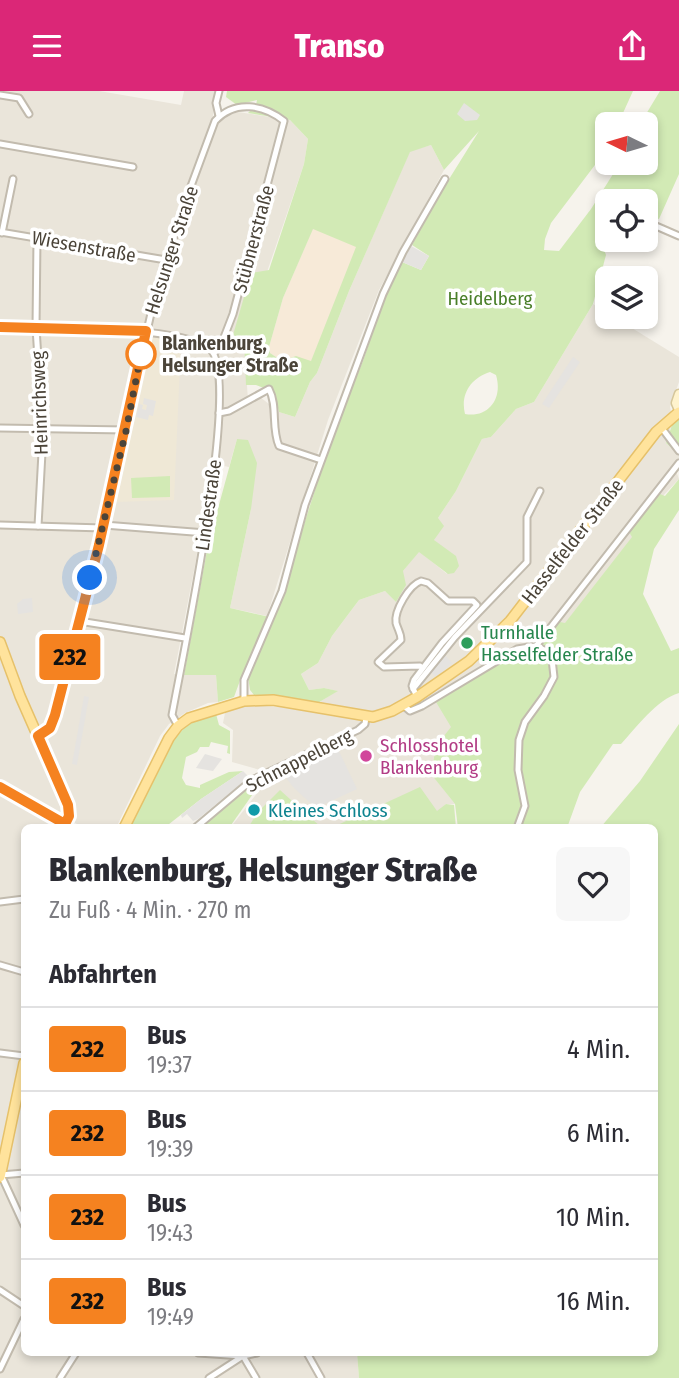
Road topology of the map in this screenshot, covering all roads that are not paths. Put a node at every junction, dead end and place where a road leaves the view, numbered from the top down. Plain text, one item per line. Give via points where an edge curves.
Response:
1 (219, 91) edge
2 (0, 95) edge
3 (29, 114) dead end
4 (219, 116) junction
5 (0, 144) edge
6 (133, 167) dead end
7 (13, 179) dead end
8 (444, 179) dead end
9 (658, 227) edge
10 (1, 232) edge
11 (679, 236) edge
12 (37, 238) junction
13 (166, 260) junction
14 (0, 327) edge
15 (36, 328) junction
16 (146, 331) junction
17 (214, 353) junction
18 (679, 394) edge
19 (679, 411) edge
20 (219, 413) junction
21 (661, 427) junction
22 (0, 428) edge
23 (42, 429) junction
24 (126, 431) junction
25 (679, 451) edge
26 (321, 460) junction
27 (679, 463) edge
28 (540, 491) dead end
29 (0, 525) edge
30 (38, 526) junction
31 (103, 527) junction
32 (206, 533) junction
33 (79, 621) junction
34 (185, 638) junction
35 (0, 642) edge
36 (536, 646) junction
37 (422, 669) junction
38 (415, 693) junction
39 (244, 701) junction
40 (403, 705) junction
41 (366, 717) junction
42 (178, 726) junction
43 (38, 736) junction
44 (0, 787) edge
45 (64, 824) edge
46 (67, 824) edge
47 (126, 824) edge
48 (200, 824) edge
49 (518, 824) edge
50 (21, 899) edge
51 (0, 902) edge
52 (0, 965) edge
53 (21, 971) edge
54 (0, 1053) edge
55 (21, 1056) edge
56 (21, 1076) edge
57 (21, 1173) edge
58 (1, 1176) edge
59 (21, 1219) edge
60 (0, 1290) edge
61 (21, 1304) edge
62 (21, 1325) edge
63 (74, 1356) edge
64 (243, 1356) joint
65 (309, 1356) edge
66 (0, 1369) edge
67 (60, 1378) edge
68 (209, 1378) edge
69 (256, 1378) edge
70 (321, 1378) edge

1 - 4 street
2 - 3 street via 19,98
4 - 13 street, Helsunger Straße
4 - 17 street, Stübnerstraße via 258,106 284,121 233,314
5 - 6 street
7 - 10 street, Wiesenstraße
8 - 26 street via 383,294
9 - 11 street
10 - 12 street, Wiesenstraße
12 - 13 street, Wiesenstraße
12 - 15 street, Heinrichsweg
13 - 16 street, Helsunger Straße
14 - 15 street
15 - 16 street
15 - 23 street, Heinrichsweg
16 - 17 street via 201,343
16 - 24 street, Helsunger Straße
17 - 20 street, Lindestraße
18 - 19 main road
19 - 21 main road, Hasselfelder Straße
20 - 26 street via 269,389 279,446
20 - 32 street, Lindestraße
21 - 25 street
21 - 38 main road, Hasselfelder Straße via 510,621 469,661
22 - 23 street
23 - 24 street
23 - 30 street, Heinrichsweg
24 - 31 street, Helsunger Straße
26 - 39 street via 282,591 244,680
27 - 36 street, Hasselfelder Straße
28 - 38 street via 527,517 527,562 455,637
29 - 30 street
30 - 31 street
31 - 32 street
31 - 33 street, Helsunger Straße
32 - 34 street, Lindestraße
33 - 34 street
33 - 43 street, Helsunger Straße via 53,722
34 - 42 street, Lindestraße via 172,715
35 - 43 main road
36 - 40 street via 517,649 422,706 410,711
36 - 49 street via 552,659 554,677 519,740 517,770 525,806
37 - 37 street via 477,605 448,601 421,581 407,591 397,617 401,640 379,662 384,667
37 - 38 street via 412,683
38 - 40 main road, Hasselfelder Straße
39 - 41 main road, Hasselfelder Straße via 273,700
39 - 42 main road, Hasselfelder Straße via 197,715
40 - 41 main road, Hasselfelder Straße
41 - 48 street, Schnappelberg via 358,730 252,780
42 - 47 main road
43 - 46 main road via 68,805
44 - 45 street
50 - 51 street
52 - 53 street
54 - 55 street
56 - 58 main road
57 - 58 street
58 - 59 street
60 - 61 street
62 - 66 street
63 - 67 street
64 - 68 street
64 - 69 street
65 - 70 street

